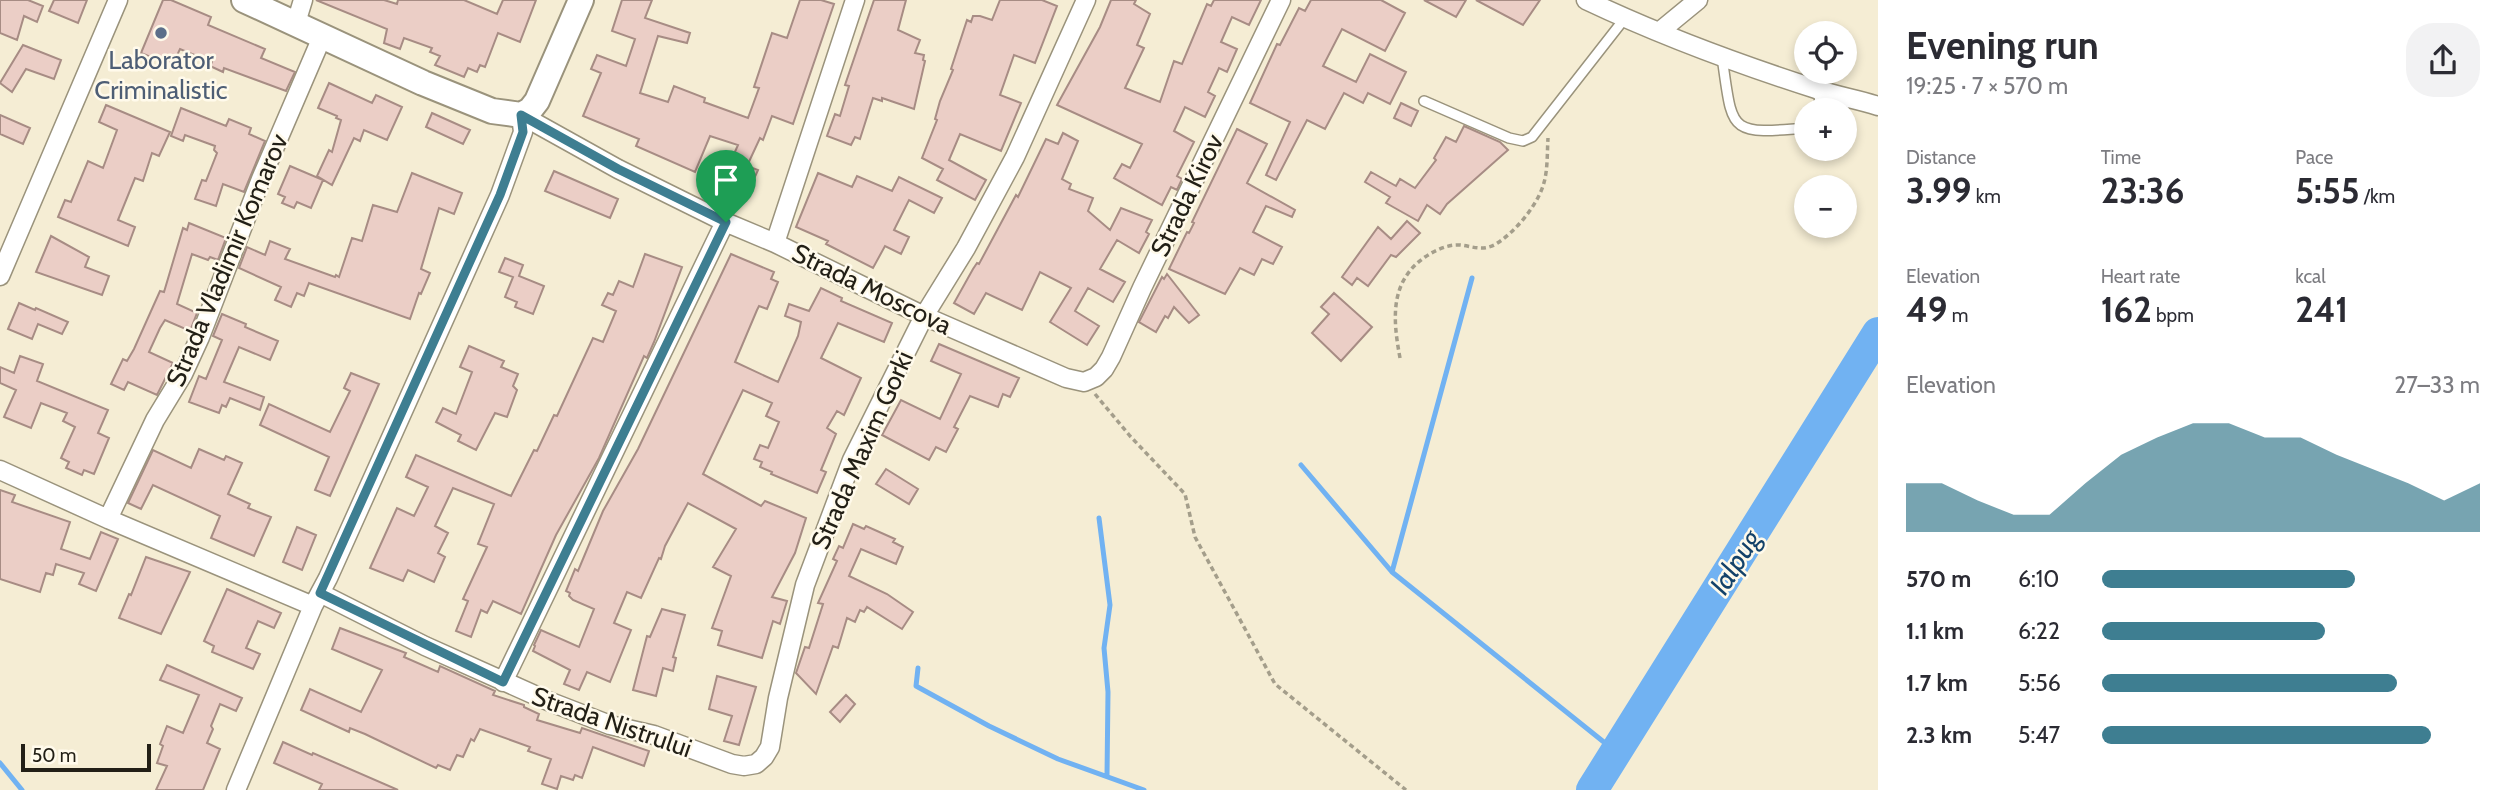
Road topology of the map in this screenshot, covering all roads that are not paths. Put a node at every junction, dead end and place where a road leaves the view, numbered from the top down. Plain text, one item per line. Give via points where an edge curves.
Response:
1 (118, 0) edge
2 (244, 0) edge
3 (581, 0) edge
4 (855, 0) edge
5 (1086, 0) edge
6 (1281, 0) edge
7 (1586, 0) edge
8 (1698, 0) edge
9 (299, 11) edge
10 (1625, 18) junction
11 (1659, 32) junction
12 (322, 37) junction
13 (1722, 57) junction
14 (1819, 91) junction
15 (1819, 98) edge
16 (1424, 101) dead end
17 (1878, 106) edge
18 (521, 115) junction
19 (1794, 129) edge
20 (726, 222) junction
21 (775, 243) junction
22 (0, 276) edge
23 (924, 316) junction
24 (1084, 382) joint
25 (0, 470) edge
26 (108, 519) junction
27 (317, 599) junction
28 (503, 682) junction
29 (756, 764) joint
30 (236, 790) edge

1 - 22 street
2 - 9 street, Strada Moscova
3 - 18 street via 537,102
4 - 21 street
5 - 23 street, Strada Maxim Gorki via 1015,157
6 - 24 street, Strada Kirov via 1111,356 1096,377
7 - 10 street
8 - 11 street
9 - 12 street, Strada Moscova
10 - 11 street
10 - 16 lane via 1549,118 1523,141
11 - 13 street
12 - 18 street, Strada Moscova via 492,111
12 - 26 street, Strada Vladimir Komarov via 200,337
13 - 14 street
13 - 19 lane via 1730,114 1740,126 1761,132
14 - 15 lane
14 - 17 street
18 - 20 street, Strada Moscova
18 - 27 street via 523,132 500,195
20 - 21 street, Strada Moscova
20 - 28 street
21 - 23 street, Strada Moscova
23 - 24 street, Strada Moscova
23 - 29 street, Strada Maxim Gorki via 852,460 819,541 778,698 770,747
25 - 26 street, Strada Nistrului
26 - 27 street, Strada Nistrului
27 - 28 street, Strada Nistrului
27 - 30 street
28 - 29 street, Strada Nistrului via 610,725 732,764

